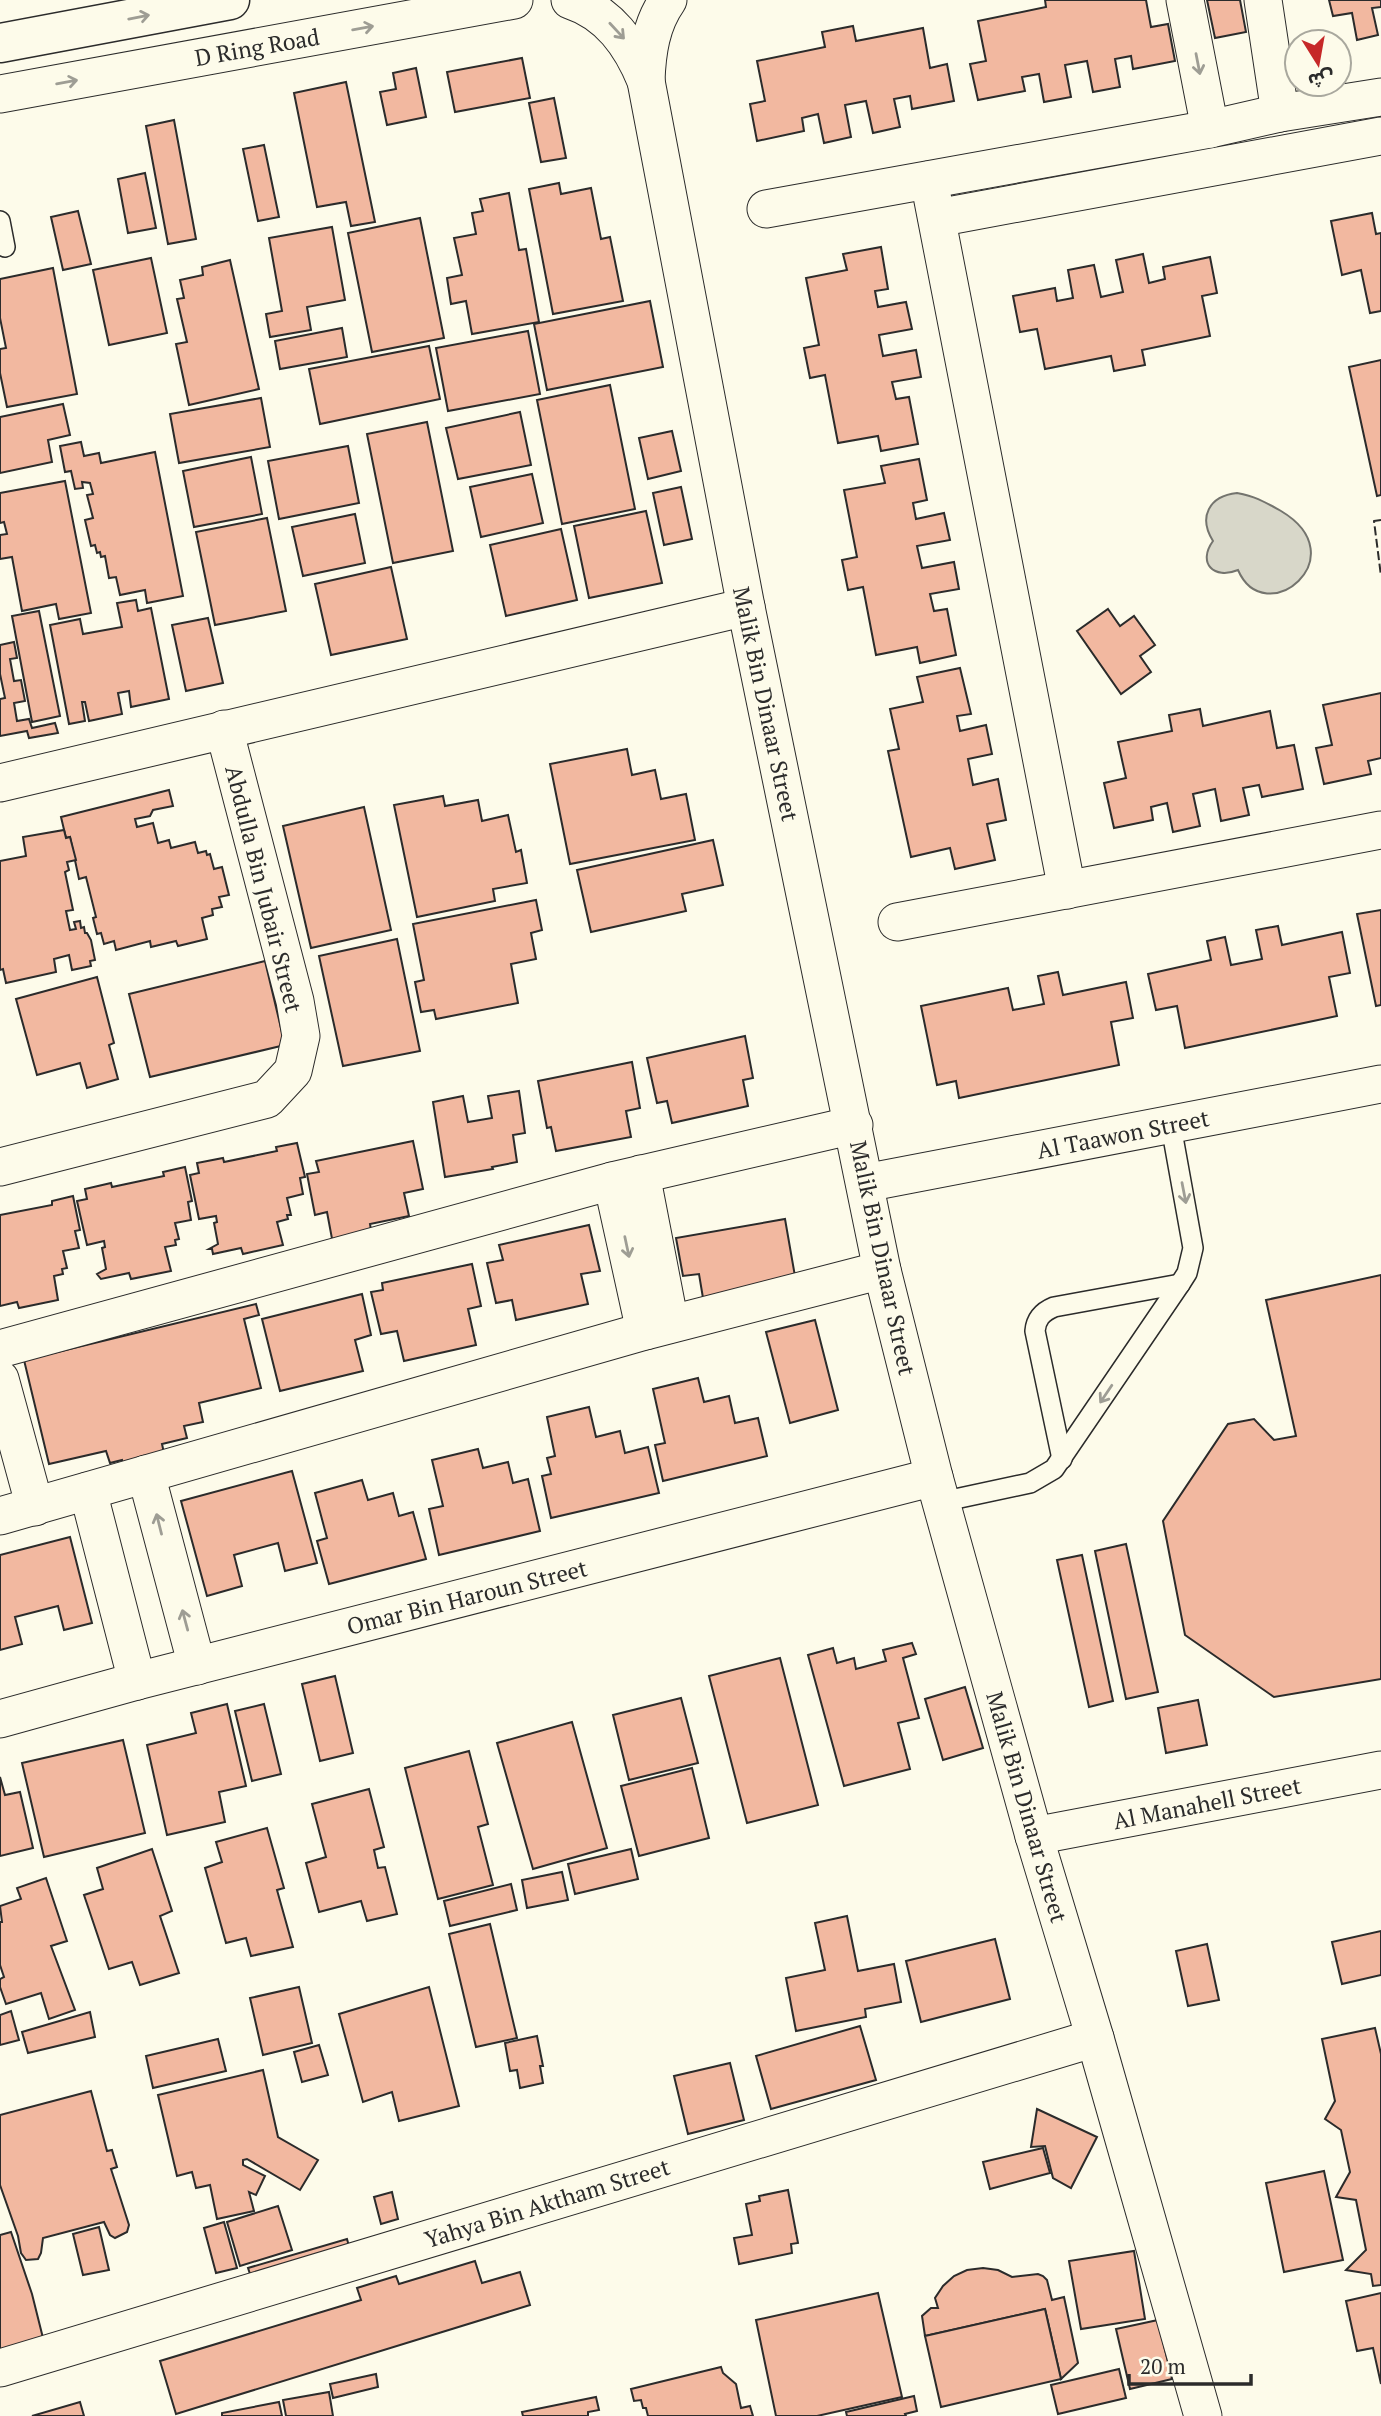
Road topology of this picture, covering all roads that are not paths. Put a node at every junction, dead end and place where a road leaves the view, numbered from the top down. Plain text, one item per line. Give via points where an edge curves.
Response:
1 (230, 0) edge
2 (514, 0) edge
3 (569, 0) edge
4 (668, 0) edge
5 (1185, 0) edge
6 (1263, 0) edge
7 (0, 43) edge
8 (646, 81) junction
9 (0, 94) edge
10 (1381, 97) edge
11 (1280, 113) junction
12 (1210, 129) junction
13 (1381, 136) edge
14 (929, 180) junction
15 (766, 209) dead end
16 (937, 218) junction
17 (0, 220) edge
18 (5, 247) dead end
19 (746, 607) junction
20 (224, 729) junction
21 (0, 783) edge
22 (1381, 830) edge
23 (1067, 890) junction
24 (897, 922) dead end
25 (1381, 1084) edge
26 (854, 1125) junction
27 (1171, 1126) junction
28 (0, 1167) edge
29 (626, 1177) junction
30 (865, 1183) junction
31 (882, 1270) junction
32 (1180, 1284) junction
33 (658, 1327) junction
34 (0, 1349) edge
35 (0, 1379) edge
36 (1062, 1458) junction
37 (146, 1474) junction
38 (938, 1489) junction
39 (88, 1491) junction
40 (35, 1507) junction
41 (0, 1516) edge
42 (197, 1666) junction
43 (137, 1681) junction
44 (0, 1719) edge
45 (1381, 1770) edge
46 (1034, 1836) junction
47 (1095, 2038) junction
48 (0, 2368) edge
49 (1203, 2416) edge

7 -> 1 main road
9 -> 2 street, D Ring Road
3 -> 8 street, Malik Bin Dinaar Street via 599,14 620,33
4 - 8 street, Malik Bin Dinaar Street via 653,30
5 -> 12 street
6 - 11 street
8 - 19 street, Malik Bin Dinaar Street
10 - 11 street
11 - 12 street
12 - 14 street
13 - 16 street
14 - 15 street
14 - 16 street
16 - 23 street
17 - 18 lane
19 - 20 street
19 - 26 street, Malik Bin Dinaar Street
20 - 21 street
20 - 28 street, Abdulla Bin Jubair Street via 295,1001 301,1036 293,1071 267,1098
22 - 23 street
23 - 24 street
25 - 27 street, Al Taawon Street
26 - 29 street
26 - 30 street, Malik Bin Dinaar Street
27 - 30 street, Al Taawon Street
27 -> 32 lane via 1193,1248
29 - 33 street
29 - 34 street
30 - 31 street, Malik Bin Dinaar Street
31 - 33 street
31 - 38 street, Malik Bin Dinaar Street
32 -> 36 lane
32 - 36 lane via 1054,1307 1040,1316 1035,1331
33 - 37 street
35 - 40 street
36 - 38 lane via 1054,1469 1030,1483
37 - 39 street
42 -> 37 street
38 - 42 street, Omar Bin Haroun Street
38 - 46 street, Malik Bin Dinaar Street
39 - 40 street
39 - 43 street
40 - 41 street
42 - 43 street, Omar Bin Haroun Street
43 - 44 street, Omar Bin Haroun Street
45 - 46 street, Al Manahell Street
46 - 47 street, Malik Bin Dinaar Street
47 - 48 street, Yahya Bin Aktham Street
47 - 49 street, Malik Bin Dinaar Street

